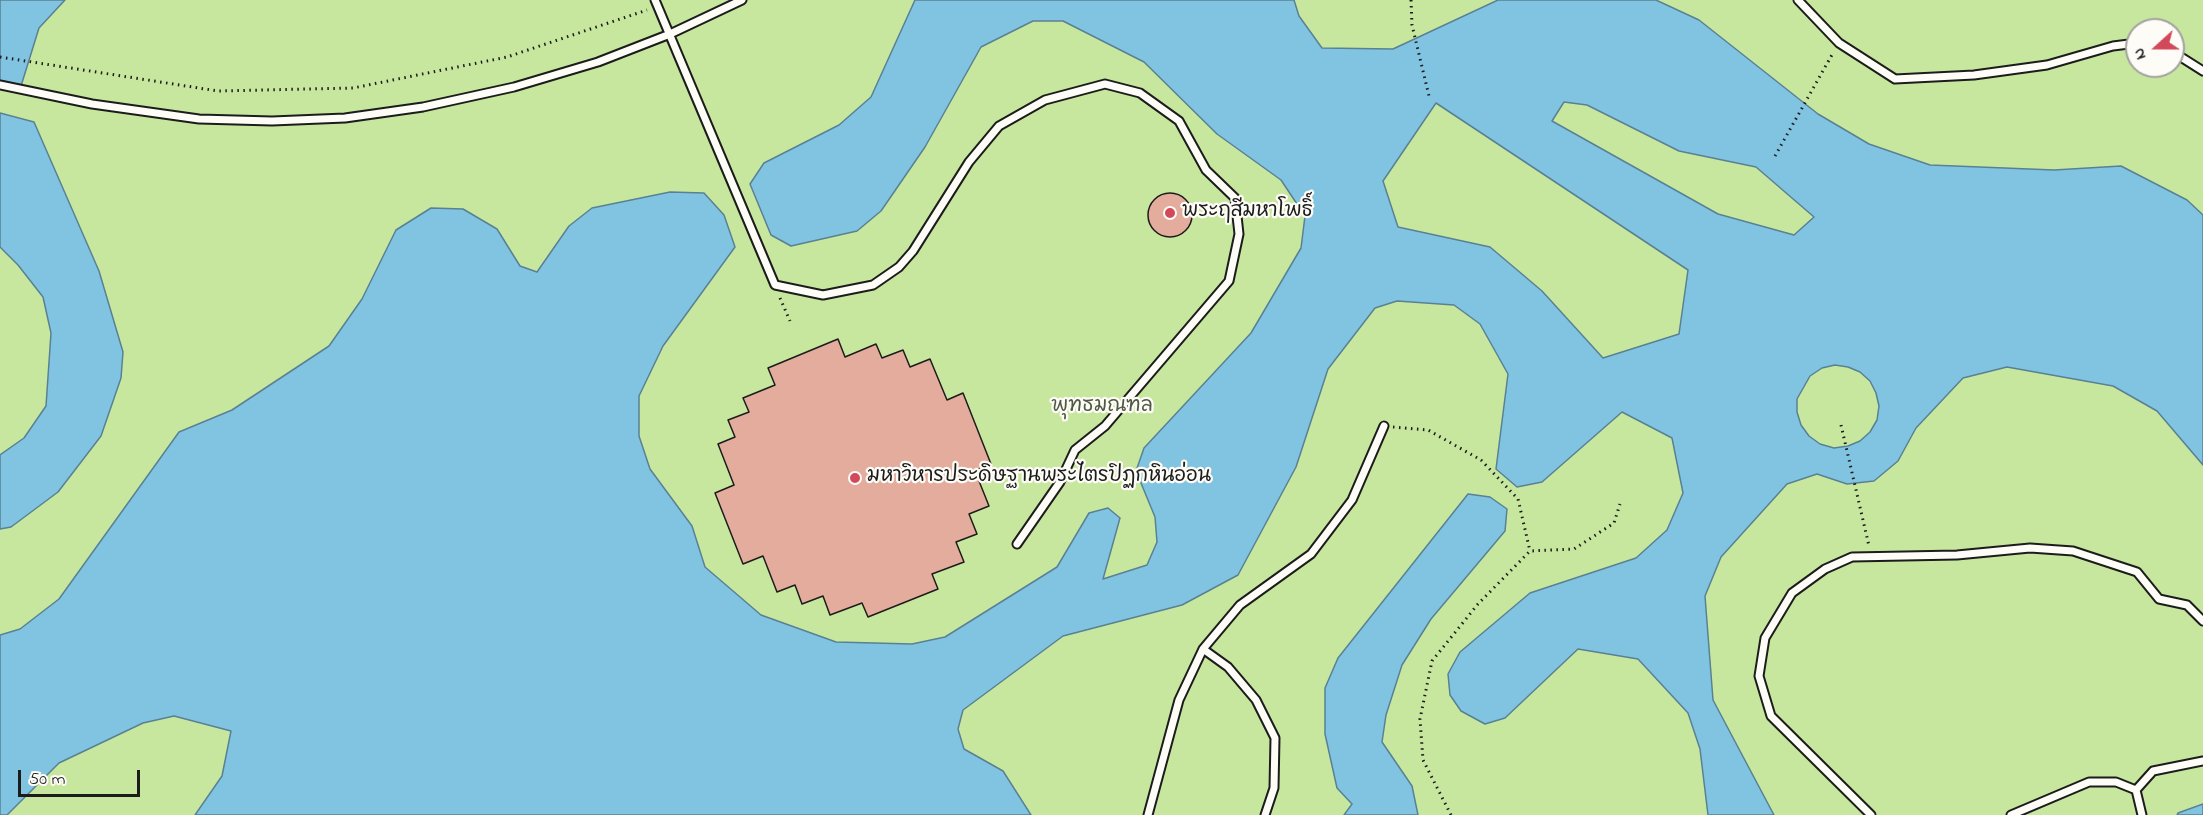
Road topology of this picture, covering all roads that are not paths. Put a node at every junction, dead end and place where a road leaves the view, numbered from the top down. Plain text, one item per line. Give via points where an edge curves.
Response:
1 (742, 0) edge
2 (1798, 0) edge
3 (656, 3) edge
4 (670, 34) junction
5 (2125, 44) edge
6 (2185, 60) edge
7 (2203, 71) edge
8 (0, 85) edge
9 (1384, 426) road end
10 (1017, 544) dead end
11 (2203, 621) edge
12 (1203, 649) junction
13 (2203, 761) edge
14 (2136, 790) junction
15 (1148, 815) edge
16 (1265, 815) edge
17 (1871, 815) edge
18 (2011, 815) edge
19 (2142, 815) edge

1 - 4 lane
2 - 5 lane via 1839,43 1895,80 2047,65
3 - 4 lane
4 - 8 lane via 598,62 514,87 423,107 345,118 199,119
4 - 10 lane via 775,285 823,295 873,285 899,267 931,225 969,162 999,126 1045,100 1105,84 1140,93 1179,121 1206,170 1235,198 1239,234 1229,281 1105,426 1075,450 1060,482
6 - 7 lane
9 - 12 lane via 1352,500 1311,554 1240,605
11 - 17 lane via 2187,605 2159,599 2137,573 2073,551 2030,548 1957,555 1852,557 1825,569 1792,593 1765,638 1759,676 1771,716
12 - 15 lane via 1179,700
12 - 16 lane via 1228,667 1256,700 1275,738 1274,788
13 - 14 lane via 2153,771
14 - 18 lane via 2116,782 2089,782
14 - 19 lane

